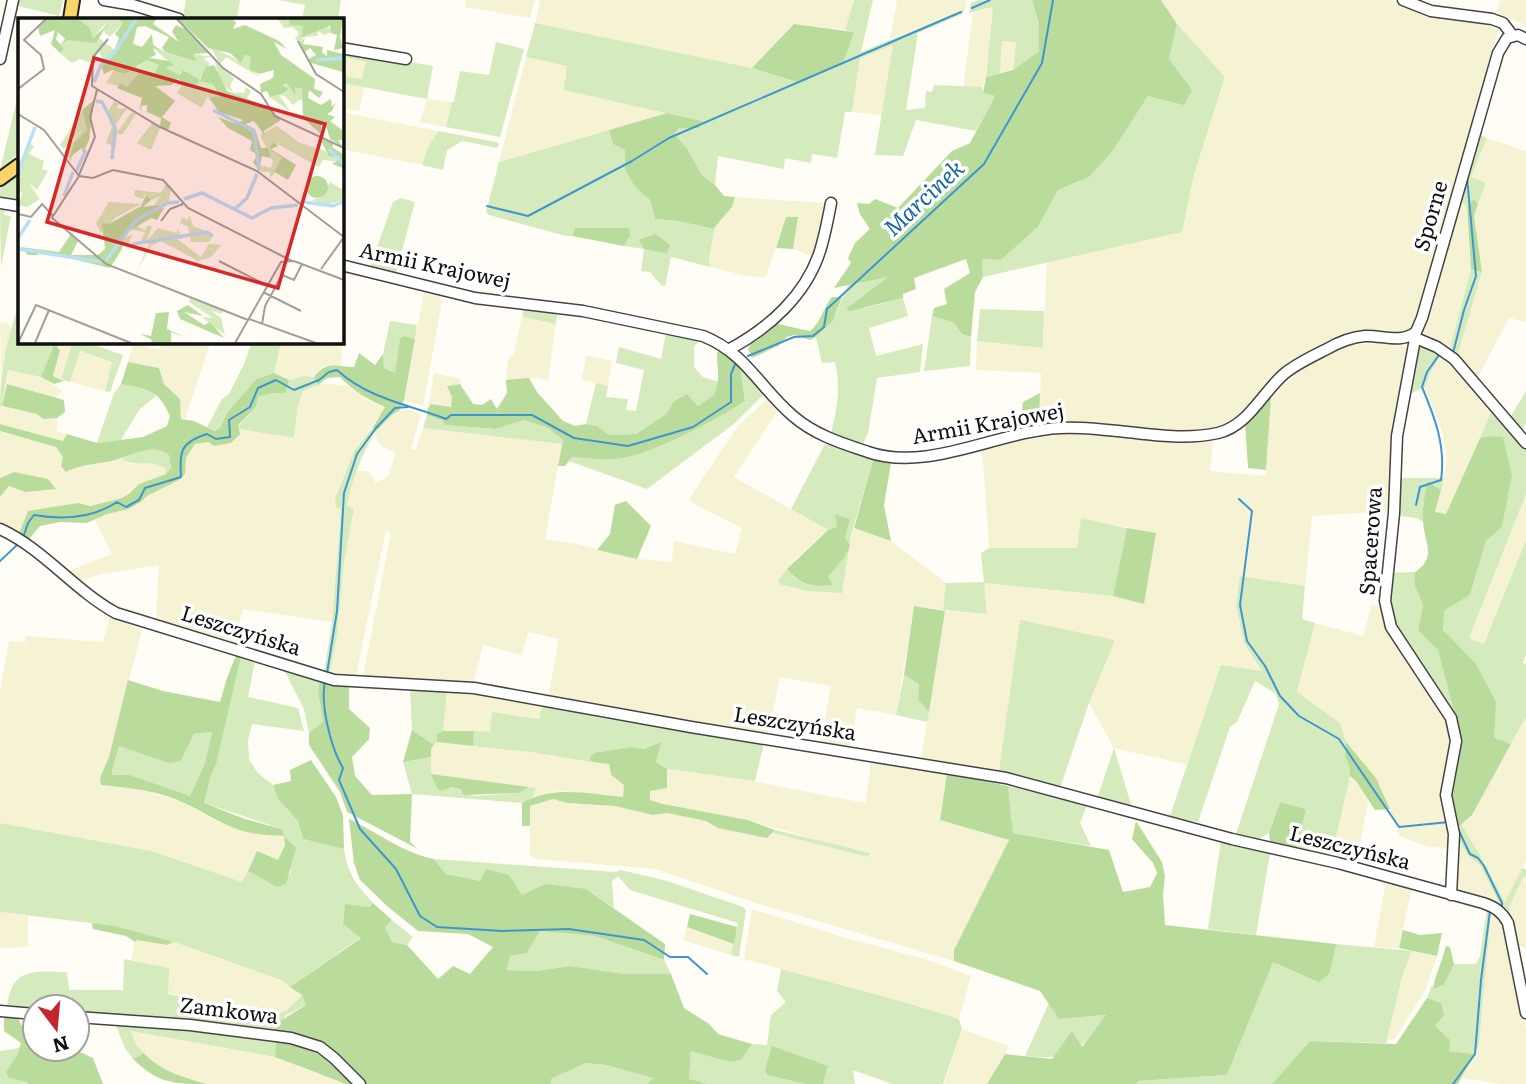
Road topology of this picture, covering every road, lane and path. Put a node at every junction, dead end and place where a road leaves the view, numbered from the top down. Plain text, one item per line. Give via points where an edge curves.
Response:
1 (13, 0) edge
2 (74, 0) edge
3 (104, 0) edge
4 (1403, 0) edge
5 (70, 18) edge
6 (176, 18) edge
7 (4, 25) edge
8 (1513, 36) junction
9 (1526, 39) edge
10 (343, 48) edge
11 (0, 59) edge
12 (406, 59) dead end
13 (18, 166) edge
14 (0, 179) edge
15 (831, 203) dead end
16 (0, 204) edge
17 (18, 206) edge
18 (343, 265) edge
19 (1413, 337) junction
20 (730, 349) junction
21 (1526, 443) edge
22 (0, 529) edge
23 (1451, 895) junction
24 (0, 1011) edge
25 (21, 1013) edge
26 (1526, 1013) edge
27 (91, 1018) edge
28 (360, 1084) edge

1 - 7 street
2 - 5 main road
3 - 6 street
4 - 8 street via 1431,11 1492,19 1508,27
7 - 11 street
8 - 9 street
8 - 19 street, Sporne via 1503,42 1495,61
10 - 12 street
13 - 14 main road
15 - 20 street via 820,252 796,295 758,333
16 - 17 street
18 - 20 street, Armii Krajowej via 475,298 583,311 687,331
19 - 20 street, Armii Krajowej via 1357,337 1324,350 1284,374 1244,419 1218,433 1057,428 906,459 871,454 819,434 790,414
19 - 21 street via 1454,359
19 - 23 street, Spacerowa via 1397,436 1385,601 1391,627 1451,718 1456,741 1446,795 1454,834
22 - 23 street, Leszczyńska via 23,540 116,613 326,678 474,688 1006,778
23 - 26 street, Leszczyńska via 1503,914
24 - 25 street
27 - 28 street, Zamkowa via 291,1038 320,1047

